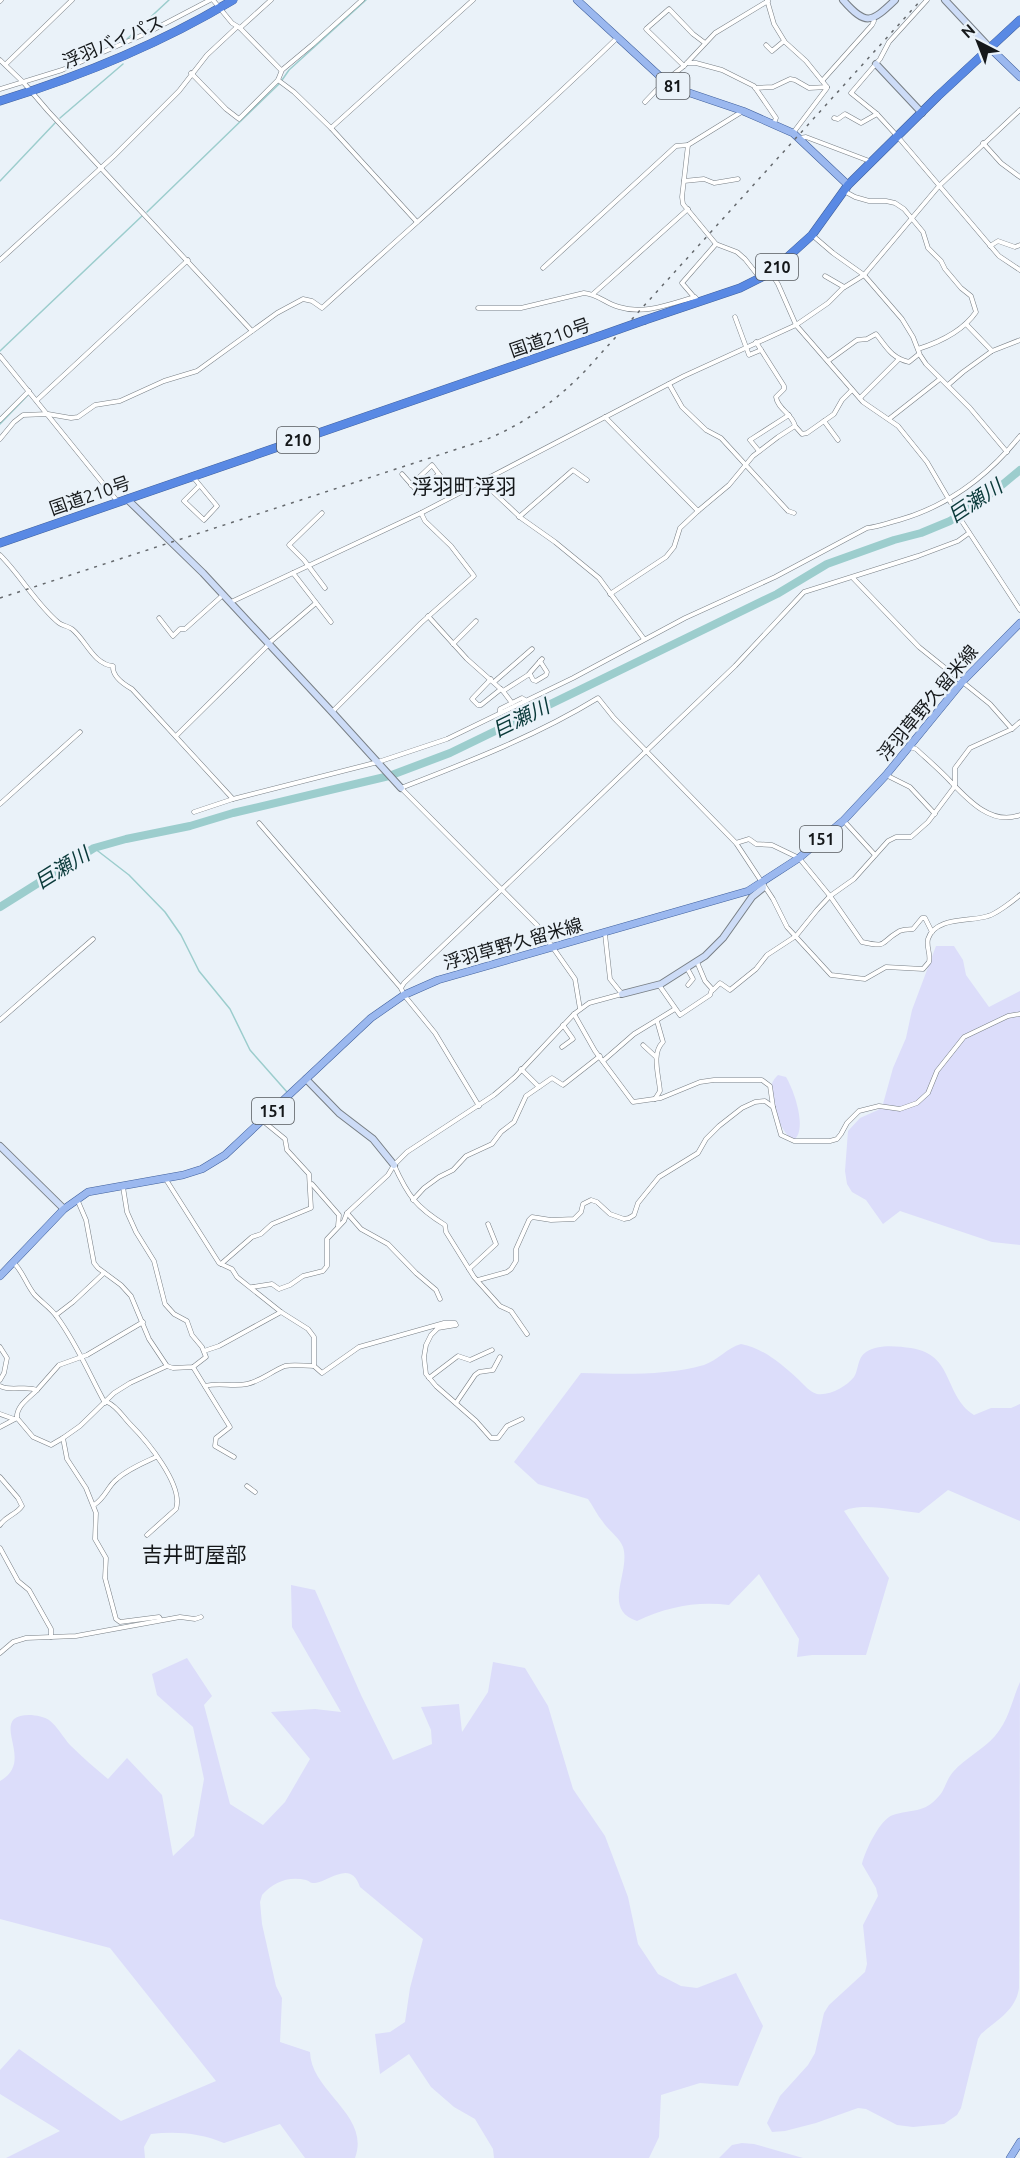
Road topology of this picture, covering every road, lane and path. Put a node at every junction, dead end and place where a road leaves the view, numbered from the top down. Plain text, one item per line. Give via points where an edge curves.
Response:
1 (72, 0) edge
2 (212, 0) edge
3 (233, 0) edge
4 (271, 0) edge
5 (362, 0) edge
6 (473, 0) edge
7 (577, 0) edge
8 (767, 0) edge
9 (895, 0) edge
10 (927, 0) edge
11 (945, 0) edge
12 (847, 1) edge
13 (219, 8) junction
14 (873, 17) junction
15 (1020, 20) edge
16 (239, 28) junction
17 (617, 38) junction
18 (784, 41) junction
19 (705, 43) junction
20 (766, 45) dead end
21 (990, 48) junction
22 (0, 60) edge
23 (6, 64) junction
24 (686, 64) junction
25 (876, 64) junction
26 (282, 70) junction
27 (191, 73) junction
28 (1020, 76) edge
29 (281, 81) junction
30 (665, 81) junction
31 (822, 81) junction
32 (24, 83) junction
33 (827, 87) junction
34 (755, 88) junction
35 (0, 89) edge
36 (32, 91) junction
37 (0, 100) edge
38 (645, 102) dead end
39 (1020, 110) edge
40 (743, 111) junction
41 (922, 113) junction
42 (877, 114) junction
43 (834, 117) dead end
44 (774, 123) junction
45 (331, 128) junction
46 (793, 133) junction
47 (898, 137) junction
48 (800, 138) junction
49 (982, 143) junction
50 (688, 145) junction
51 (873, 162) junction
52 (101, 166) junction
53 (1020, 177) edge
54 (738, 179) dead end
55 (684, 181) junction
56 (939, 186) junction
57 (846, 188) junction
58 (688, 209) junction
59 (912, 218) junction
60 (417, 222) junction
61 (812, 235) junction
62 (716, 244) junction
63 (1020, 245) edge
64 (990, 246) junction
65 (0, 260) edge
66 (188, 260) junction
67 (543, 268) dead end
68 (1020, 270) edge
69 (770, 273) junction
70 (864, 275) junction
71 (825, 276) dead end
72 (761, 279) junction
73 (844, 287) junction
74 (593, 294) junction
75 (697, 300) junction
76 (478, 308) dead end
77 (735, 317) dead end
78 (966, 324) junction
79 (796, 326) junction
80 (252, 330) junction
81 (1020, 340) edge
82 (756, 342) junction
83 (746, 347) junction
84 (761, 350) junction
85 (992, 351) junction
86 (919, 352) junction
87 (0, 357) edge
88 (899, 359) junction
89 (828, 361) junction
90 (940, 379) junction
91 (669, 384) junction
92 (948, 385) junction
93 (852, 390) junction
94 (29, 391) junction
95 (860, 398) junction
96 (37, 400) junction
97 (48, 414) junction
98 (789, 415) junction
99 (605, 417) junction
100 (889, 419) junction
101 (0, 420) edge
102 (824, 421) junction
103 (795, 426) junction
104 (1020, 436) edge
105 (0, 439) edge
106 (838, 440) dead end
107 (759, 452) junction
108 (1006, 452) junction
109 (746, 464) junction
110 (402, 474) dead end
111 (439, 474) junction
112 (193, 477) junction
113 (484, 479) junction
114 (586, 480) dead end
115 (411, 484) junction
116 (200, 486) junction
117 (454, 495) junction
118 (948, 498) junction
119 (128, 499) junction
120 (119, 502) junction
121 (698, 511) junction
122 (322, 513) dead end
123 (421, 513) junction
124 (794, 513) dead end
125 (519, 517) junction
126 (969, 533) junction
127 (0, 543) edge
128 (0, 555) edge
129 (308, 566) junction
130 (293, 573) junction
131 (853, 578) junction
132 (325, 588) dead end
133 (610, 594) junction
134 (223, 595) junction
135 (230, 602) junction
136 (316, 603) junction
137 (1020, 610) edge
138 (428, 616) junction
139 (159, 618) dead end
140 (476, 621) dead end
141 (331, 622) dead end
142 (1020, 623) edge
143 (644, 639) junction
144 (269, 644) junction
145 (453, 644) junction
146 (532, 649) dead end
147 (530, 674) junction
148 (493, 681) junction
149 (962, 682) junction
150 (502, 690) junction
151 (526, 700) junction
152 (512, 703) junction
153 (332, 712) junction
154 (500, 713) junction
155 (1020, 722) edge
156 (1012, 729) junction
157 (80, 732) dead end
158 (176, 736) junction
159 (910, 747) junction
160 (647, 751) junction
161 (378, 762) junction
162 (886, 775) junction
163 (955, 786) junction
164 (401, 788) junction
165 (233, 799) junction
166 (0, 804) edge
167 (194, 812) dead end
168 (935, 814) junction
169 (1020, 815) edge
170 (844, 820) junction
171 (259, 823) dead end
172 (736, 843) junction
173 (875, 855) junction
174 (799, 858) junction
175 (762, 882) junction
176 (503, 890) junction
177 (1020, 895) edge
178 (830, 896) junction
179 (932, 932) junction
180 (605, 934) junction
181 (796, 936) junction
182 (93, 939) dead end
183 (553, 948) junction
184 (696, 962) junction
185 (687, 967) junction
186 (659, 985) junction
187 (688, 985) dead end
188 (712, 989) junction
189 (402, 991) junction
190 (622, 994) junction
191 (675, 1009) junction
192 (580, 1010) junction
193 (574, 1014) junction
194 (1020, 1014) edge
195 (0, 1020) edge
196 (657, 1021) junction
197 (563, 1025) junction
198 (643, 1045) dead end
199 (562, 1047) dead end
200 (657, 1057) junction
201 (601, 1058) junction
202 (521, 1070) junction
203 (306, 1079) junction
204 (539, 1087) junction
205 (654, 1099) junction
206 (478, 1106) junction
207 (773, 1107) junction
208 (263, 1121) junction
209 (0, 1146) edge
210 (394, 1165) junction
211 (165, 1178) junction
212 (311, 1183) junction
213 (123, 1186) junction
214 (77, 1198) junction
215 (413, 1200) junction
216 (64, 1209) junction
217 (347, 1213) junction
218 (488, 1224) dead end
219 (339, 1227) junction
220 (14, 1263) junction
221 (221, 1264) junction
222 (469, 1269) junction
223 (104, 1273) junction
224 (0, 1276) edge
225 (478, 1280) junction
226 (252, 1287) junction
227 (440, 1299) dead end
228 (281, 1312) junction
229 (56, 1315) junction
230 (143, 1322) junction
231 (527, 1334) dead end
232 (0, 1347) edge
233 (492, 1350) dead end
234 (204, 1351) junction
235 (82, 1357) junction
236 (500, 1357) dead end
237 (167, 1366) junction
238 (193, 1366) junction
239 (314, 1366) junction
240 (429, 1378) junction
241 (0, 1380) edge
242 (0, 1386) edge
243 (205, 1386) junction
244 (37, 1390) junction
245 (106, 1402) junction
246 (456, 1403) junction
247 (0, 1414) edge
248 (16, 1418) junction
249 (522, 1419) dead end
250 (0, 1427) edge
251 (63, 1438) junction
252 (156, 1457) junction
253 (234, 1457) dead end
254 (0, 1477) edge
255 (246, 1486) dead end
256 (255, 1492) dead end
257 (93, 1505) junction
258 (0, 1525) edge
259 (147, 1535) dead end
260 (0, 1548) edge
261 (201, 1617) dead end
262 (160, 1620) junction
263 (51, 1638) junction
264 (0, 1653) edge
265 (1020, 2142) edge
266 (1010, 2158) edge

1 - 23 street
2 - 13 street
2 - 32 street via 123,44
3 - 13 highway, 浮羽バイパス
4 - 16 street
5 - 26 street
6 - 45 street
7 - 17 main road, 81
8 - 18 street
8 - 19 street
9 - 14 street
10 - 25 street via 889,42
11 - 21 street
12 - 14 street via 858,17
13 - 16 street
13 - 36 highway, 浮羽バイパス via 140,49
14 - 31 street via 872,25
15 - 21 highway, 国道210号 / 210
16 - 26 street
16 - 27 street
17 - 30 main road, 81
17 - 60 street
18 - 20 street via 772,51
18 - 31 street
19 - 24 street
19 - 24 street via 669,9 646,29
21 - 28 main road
21 - 41 highway, 国道210号 / 210
22 - 23 street
23 - 32 street
24 - 30 street
24 - 34 street via 722,70
25 - 41 street
25 - 42 street via 851,93
26 - 29 street
27 - 29 street via 239,119
27 - 52 street via 179,91
29 - 45 street
30 - 38 street
30 - 40 main road, 81
31 - 33 street
32 - 35 street
32 - 36 street
33 - 34 street via 809,88 790,79 773,87
33 - 46 street
34 - 44 street via 776,118
36 - 37 highway, 浮羽バイパス
36 - 52 street
39 - 49 street
40 - 44 main road, 81
40 - 50 street
41 - 47 highway, 国道210号 / 210
42 - 43 street via 861,123 845,114
42 - 47 street
44 - 46 main road, 81
45 - 60 street
46 - 48 main road, 81
47 - 51 highway, 国道210号 / 210
47 - 56 street
48 - 51 street
48 - 57 main road, 81
49 - 53 street
49 - 56 street
50 - 55 street
50 - 67 street via 676,146
51 - 57 highway, 国道210号 / 210
52 - 65 street
52 - 66 street
54 - 55 street via 714,183 704,179
55 - 58 street via 682,197
56 - 59 street
56 - 64 street
57 - 59 street via 869,201 895,203
57 - 61 highway, 国道210号 / 210
58 - 62 street
58 - 74 street
59 - 70 street
59 - 78 street via 923,232 928,248 972,297 976,312
60 - 80 street via 322,308 303,299
61 - 69 highway, 国道210号 / 210
61 - 70 street
62 - 72 street via 737,252
62 - 75 street via 682,283
63 - 64 street via 1015,248 998,241
64 - 68 street
66 - 80 street
66 - 96 street
69 - 72 highway, 国道210号 / 210
69 - 79 street
70 - 73 street
70 - 86 street via 902,319
71 - 73 street
72 - 75 highway, 国道210号 / 210
73 - 79 street
74 - 75 street via 616,307 632,309 650,310
74 - 76 street via 521,308
75 - 112 highway, 国道210号 / 210, bridge
77 - 83 street
78 - 85 street
78 - 86 street
79 - 82 street
79 - 89 street
80 - 97 street via 197,371 120,400 95,405 78,417
81 - 85 street
82 - 83 street
82 - 84 street
83 - 84 street via 749,355
83 - 91 street
84 - 98 street via 784,386 776,401
85 - 92 street
86 - 88 street via 909,362
86 - 90 street
87 - 94 street
88 - 89 street via 876,334 857,340
88 - 95 street
89 - 93 street
90 - 92 street
90 - 100 street
91 - 99 street
91 - 109 street via 682,407
92 - 108 street
93 - 95 street
93 - 102 street
94 - 96 street
94 - 101 street
95 - 100 street
96 - 97 street
97 - 105 street via 23,415
97 - 120 street
98 - 103 street
98 - 107 street via 750,440
99 - 113 street
99 - 121 street
100 - 118 street via 927,462
102 - 103 street via 802,434
102 - 106 street
103 - 107 street
104 - 108 street
107 - 109 street
108 - 118 street via 966,489
109 - 121 street via 729,485
109 - 124 street
110 - 115 street
111 - 115 street via 418,492
111 - 115 street via 432,465
111 - 117 street
112 - 116 street
112 - 119 highway, 国道210号 / 210
113 - 117 street
113 - 125 street
114 - 125 street via 573,470
116 - 116 street via 217,506 204,520 184,501
117 - 123 street
118 - 126 street
118 - 143 street via 917,515 867,528
119 - 120 highway, 国道210号 / 210
119 - 134 street
120 - 127 highway, 国道210号 / 210
121 - 133 street via 680,528 666,557
122 - 129 street via 289,544
123 - 129 street
123 - 138 street via 474,576
125 - 133 street via 599,578
126 - 131 street via 931,552
126 - 137 street
128 - 158 street via 41,605 104,664 113,666 112,671 120,680
129 - 130 street
129 - 132 street
130 - 135 street
130 - 136 street
131 - 149 street via 919,647
131 - 160 street via 804,592
133 - 143 street
134 - 135 street
134 - 139 street via 173,636
135 - 144 street
136 - 141 street
136 - 144 street
138 - 145 street
138 - 153 street
140 - 145 street
142 - 149 main road, 浮羽草野久留米線 / 151
143 - 151 street
144 - 153 street
144 - 158 street
145 - 148 street
146 - 148 street
147 - 147 street via 541,660 546,675 536,681
147 - 150 street
148 - 150 street
148 - 150 street via 472,699 481,705
149 - 156 street via 990,704
149 - 159 main road, 浮羽草野久留米線 / 151
150 - 152 street
151 - 152 street
151 - 154 street
152 - 154 street via 500,709
153 - 161 street
154 - 161 street via 447,739
155 - 156 street
156 - 163 street via 970,748 956,768
157 - 166 street
158 - 165 street
159 - 162 main road, 浮羽草野久留米線 / 151
159 - 163 street
160 - 164 street via 598,698 477,759
160 - 172 street
160 - 176 street
161 - 164 street
161 - 165 street
162 - 168 street via 910,787
162 - 170 main road, 浮羽草野久留米線 / 151
163 - 168 street
163 - 169 street via 987,813 1012,818
164 - 176 street
165 - 167 street
168 - 173 street via 911,837 892,839
170 - 173 street
170 - 174 main road, 浮羽草野久留米線 / 151
171 - 189 street
172 - 174 street via 749,839
172 - 175 street
173 - 178 street via 854,879
174 - 175 main road, 浮羽草野久留米線 / 151
174 - 178 street
175 - 180 main road, 浮羽草野久留米線 / 151 via 748,891
175 - 181 street
175 - 184 street via 763,888 723,938
176 - 183 street
176 - 189 street via 423,963
177 - 179 street via 990,916 957,920
178 - 179 street via 862,942 883,945 900,931 913,929 922,918
178 - 181 street
179 - 181 street via 927,946 931,957 926,967 886,967 865,979 831,975
180 - 183 main road, 浮羽草野久留米線 / 151
180 - 190 street via 610,980
181 - 188 street via 767,955 730,990 720,983
182 - 195 street
183 - 189 main road, 浮羽草野久留米線 / 151
183 - 192 street via 575,979
184 - 185 street
184 - 188 street
185 - 186 street
185 - 187 street via 693,979
186 - 190 street
186 - 191 street
188 - 191 street via 710,995 680,1015
189 - 203 main road, 浮羽草野久留米線 / 151
189 - 206 street via 435,1033
190 - 192 street via 589,1002
191 - 196 street
192 - 193 street
193 - 197 street
193 - 201 street
194 - 207 street via 964,1037 937,1071 928,1093 917,1103 900,1109 879,1106 859,1111 837,1139 784,1138
196 - 200 street via 663,1042
196 - 201 street
197 - 199 street via 573,1039
197 - 202 street
198 - 200 street
200 - 205 street via 660,1091
201 - 204 street via 564,1085 552,1078
201 - 205 street via 633,1102
202 - 204 street
202 - 206 street
203 - 208 main road, 浮羽草野久留米線 / 151
203 - 210 street via 339,1113 373,1139
204 - 215 street via 526,1096 514,1122 492,1144 466,1156
205 - 207 street via 700,1082 762,1080 770,1086
206 - 210 street via 430,1136
207 - 225 street via 765,1101 742,1108 706,1139 698,1153 659,1177 629,1218 610,1214 591,1200 574,1219 532,1217 511,1269
208 - 211 main road, 浮羽草野久留米線 / 151 via 217,1161 192,1173
208 - 212 street via 285,1139 287,1150 304,1166
209 - 216 street
210 - 215 street
210 - 217 street
211 - 213 main road, 浮羽草野久留米線 / 151
211 - 221 street
212 - 219 street via 339,1215
212 - 221 street via 310,1208 272,1224
213 - 214 main road, 浮羽草野久留米線 / 151 via 88,1192
213 - 234 street via 127,1212 154,1261 165,1304 187,1321
214 - 216 main road, 浮羽草野久留米線 / 151
214 - 223 street via 86,1220 94,1263
215 - 222 street via 445,1225
216 - 220 main road, 浮羽草野久留米線 / 151
217 - 219 street
217 - 227 street via 361,1228 388,1244 436,1290
218 - 222 street via 496,1244
219 - 226 street via 327,1239 327,1266 323,1271 279,1289 272,1284
220 - 224 main road, 浮羽草野久留米線 / 151
220 - 229 street via 33,1293
221 - 226 street
222 - 225 street
223 - 229 street
223 - 230 street via 131,1296
225 - 231 street via 500,1306 512,1311
226 - 228 street
228 - 234 street
228 - 239 street via 314,1337
229 - 235 street
230 - 235 street
230 - 237 street
232 - 241 street via 7,1358
233 - 240 street via 470,1360 458,1356
234 - 238 street via 206,1357
235 - 244 street via 59,1365
235 - 245 street
236 - 246 street via 493,1370 475,1374
237 - 238 street
237 - 245 street via 130,1383
238 - 243 street
239 - 240 street via 322,1373 344,1356 373,1342 455,1323 434,1331 426,1345 424,1367
239 - 243 street via 282,1367 244,1384
240 - 246 street
242 - 244 street
243 - 253 street via 230,1427 214,1444
244 - 248 street via 19,1407
245 - 251 street
245 - 252 street via 139,1432
246 - 249 street via 495,1439 507,1426
247 - 248 street
248 - 250 street
248 - 251 street via 33,1437 51,1444
251 - 257 street via 67,1459
252 - 257 street via 119,1477
252 - 259 street via 167,1470 178,1506
254 - 258 street via 22,1506
255 - 256 street
257 - 262 street via 97,1519 95,1539 106,1558 105,1578 116,1619
260 - 263 street via 18,1581 30,1590 51,1629
261 - 262 street
262 - 263 street
263 - 264 street via 26,1638 13,1642
265 - 266 main road

